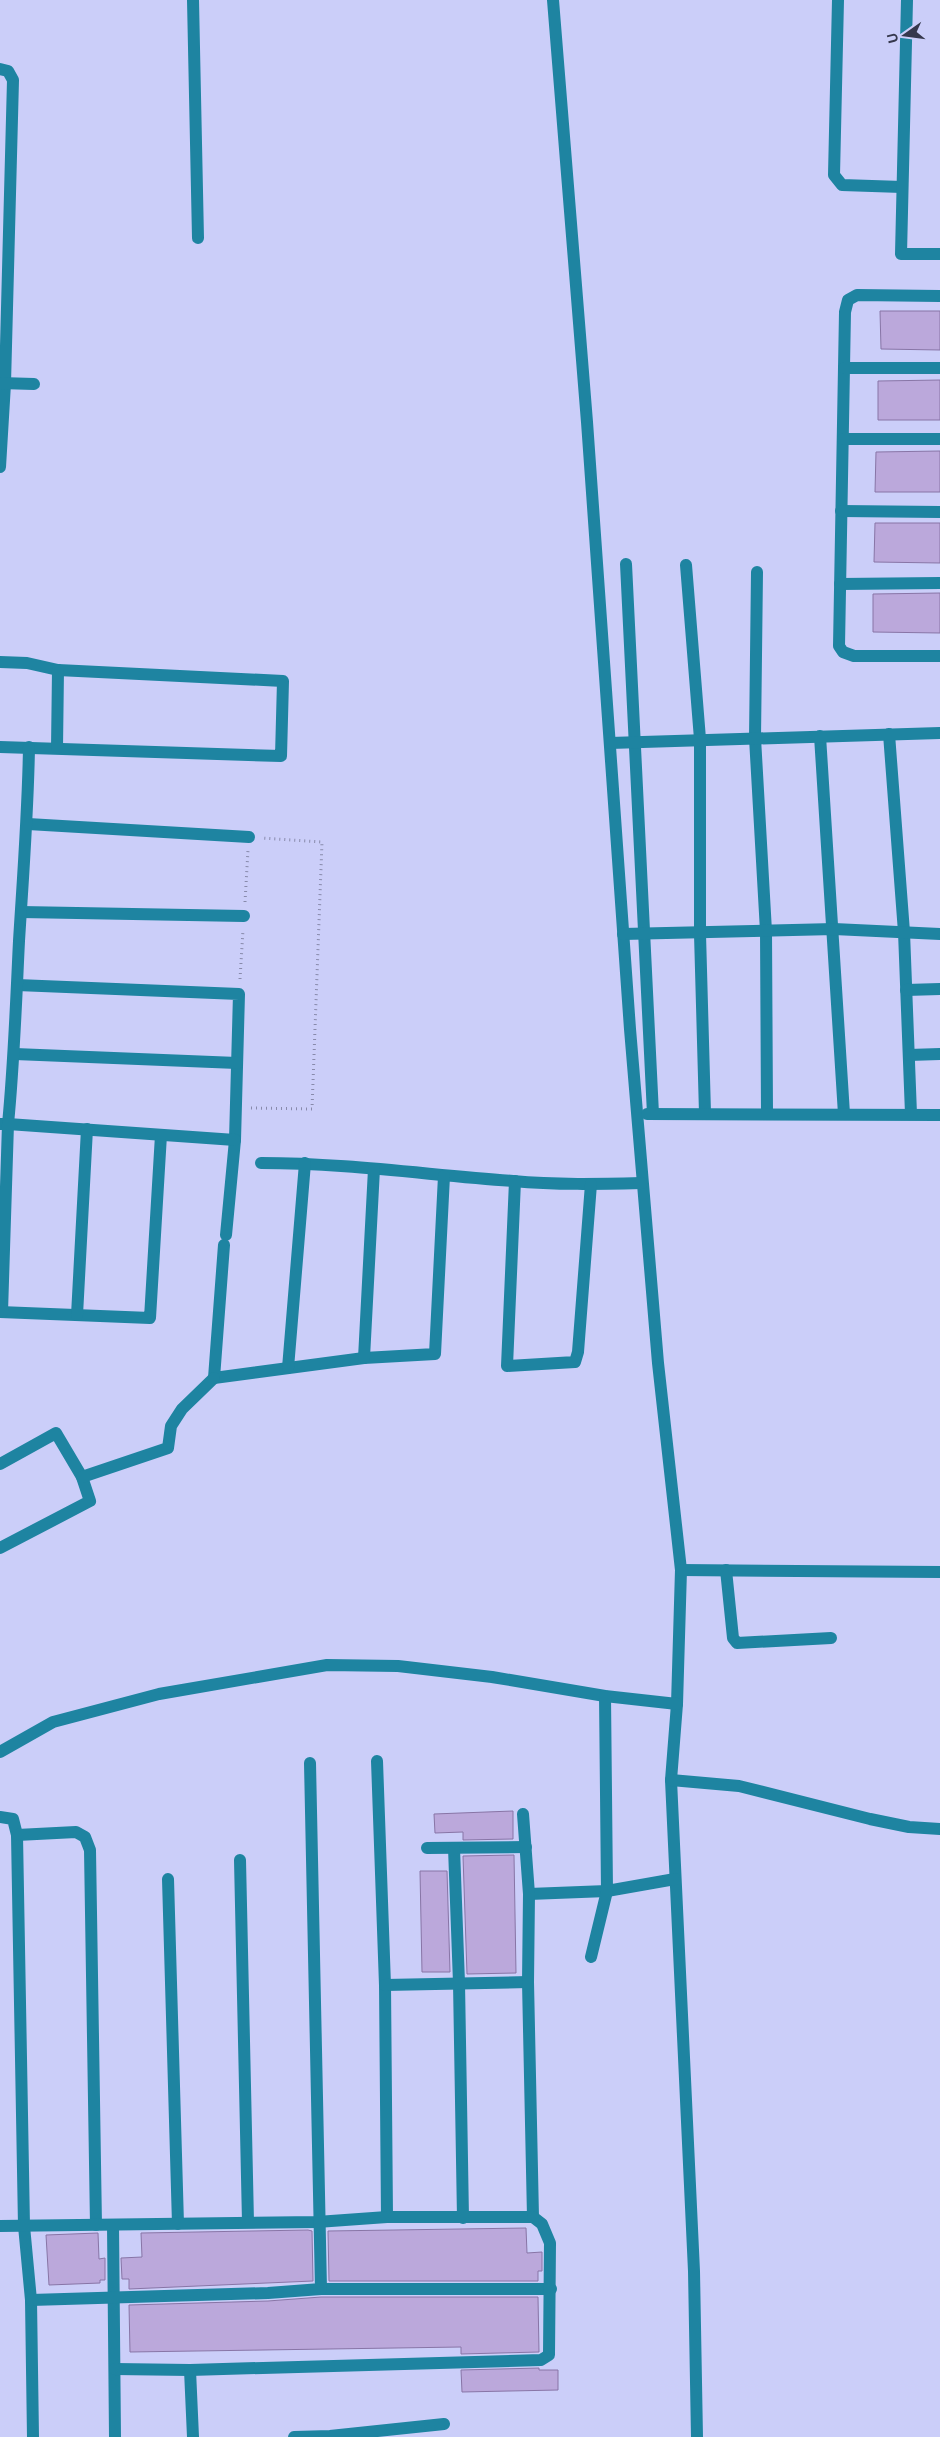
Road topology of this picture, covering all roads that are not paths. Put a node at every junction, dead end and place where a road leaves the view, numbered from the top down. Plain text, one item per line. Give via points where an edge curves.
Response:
1 (553, 0) edge
2 (838, 0) edge
3 (907, 0) edge
4 (193, 4) edge
5 (0, 69) edge
6 (902, 188) junction
7 (198, 238) dead end
8 (940, 254) edge
9 (940, 296) edge
10 (844, 368) junction
11 (940, 368) edge
12 (3, 383) edge
13 (34, 384) dead end
14 (843, 439) junction
15 (940, 439) edge
16 (0, 467) edge
17 (841, 512) junction
18 (940, 512) edge
19 (626, 564) dead end
20 (686, 565) dead end
21 (756, 572) dead end
22 (840, 584) junction
23 (940, 584) edge
24 (940, 656) edge
25 (0, 662) edge
26 (58, 670) junction
27 (940, 733) edge
28 (889, 734) junction
29 (820, 736) junction
30 (755, 738) junction
31 (700, 739) junction
32 (636, 742) junction
33 (610, 743) junction
34 (0, 746) edge
35 (29, 747) junction
36 (57, 748) junction
37 (28, 824) junction
38 (249, 837) road end
39 (21, 912) junction
40 (244, 916) road end
41 (834, 929) junction
42 (766, 931) junction
43 (904, 932) junction
44 (623, 934) junction
45 (646, 934) junction
46 (700, 934) junction
47 (940, 934) edge
48 (17, 985) junction
49 (940, 989) edge
50 (906, 990) junction
51 (15, 1054) junction
52 (940, 1054) edge
53 (908, 1055) junction
54 (237, 1063) junction
55 (705, 1113) junction
56 (767, 1113) junction
57 (637, 1114) junction
58 (653, 1114) junction
59 (844, 1114) junction
60 (911, 1114) junction
61 (940, 1115) edge
62 (4, 1124) edge
63 (87, 1129) junction
64 (160, 1134) junction
65 (235, 1140) junction
66 (261, 1163) dead end
67 (305, 1163) junction
68 (374, 1169) junction
69 (444, 1176) junction
70 (516, 1182) junction
71 (642, 1183) junction
72 (591, 1184) junction
73 (1, 1312) edge
74 (76, 1315) junction
75 (364, 1358) junction
76 (288, 1368) junction
77 (214, 1378) junction
78 (0, 1464) edge
79 (82, 1477) junction
80 (0, 1548) edge
81 (681, 1570) junction
82 (726, 1570) junction
83 (940, 1572) edge
84 (831, 1638) dead end
85 (605, 1696) junction
86 (677, 1704) junction
87 (0, 1752) edge
88 (377, 1761) dead end
89 (310, 1763) dead end
90 (671, 1780) junction
91 (523, 1814) dead end
92 (0, 1816) edge
93 (940, 1829) edge
94 (17, 1836) junction
95 (526, 1847) junction
96 (427, 1848) dead end
97 (454, 1848) junction
98 (240, 1860) dead end
99 (168, 1879) dead end
100 (676, 1879) junction
101 (607, 1891) junction
102 (529, 1894) junction
103 (591, 1957) dead end
104 (528, 1982) junction
105 (459, 1983) junction
106 (385, 1985) junction
107 (387, 2217) junction
108 (533, 2217) junction
109 (463, 2218) junction
110 (248, 2222) junction
111 (318, 2222) junction
112 (178, 2224) junction
113 (96, 2225) junction
114 (113, 2225) junction
115 (0, 2226) edge
116 (24, 2226) junction
117 (320, 2289) junction
118 (550, 2289) junction
119 (114, 2296) junction
120 (31, 2300) junction
121 (115, 2369) junction
122 (190, 2370) junction
123 (444, 2424) dead end
124 (33, 2437) edge
125 (115, 2437) edge
126 (193, 2437) edge
127 (294, 2437) edge
128 (697, 2437) edge

1 - 33 street
2 - 6 street via 834,175 842,185
3 - 6 street
4 - 7 street
5 - 12 street via 8,71 13,80
6 - 8 street via 901,255
9 - 10 street via 857,295 848,300
10 - 11 street
10 - 14 street
12 - 13 street
12 - 16 street
14 - 15 street
14 - 17 street
17 - 18 street
17 - 22 street
19 - 32 street
20 - 31 street
21 - 30 street
22 - 23 street
22 - 24 street via 839,646 843,652 854,656
25 - 26 street via 27,663
26 - 36 street
26 - 36 street via 283,680 281,756
27 - 28 street
28 - 29 street
28 - 43 street
29 - 30 street
29 - 41 street
30 - 31 street
30 - 42 street
31 - 32 street
31 - 46 street
32 - 33 street
32 - 45 street
33 - 44 street
34 - 35 street
35 - 36 street
35 - 37 street
37 - 38 street
37 - 39 street
39 - 40 street
39 - 48 street
41 - 42 street
41 - 43 street
41 - 59 street
42 - 46 street
42 - 56 street
43 - 47 street
43 - 50 street
44 - 45 street
44 - 57 street
45 - 46 street
45 - 58 street
46 - 55 street
48 - 51 street
48 - 54 street via 239,994
49 - 50 street
50 - 53 street
51 - 54 street
51 - 62 street
52 - 53 street
53 - 60 street
54 - 65 street
55 - 56 street
55 - 58 street
56 - 59 street
57 - 58 street
57 - 71 street
59 - 60 street
60 - 61 street
62 - 63 street
62 - 73 street
63 - 64 street
63 - 74 street
64 - 65 street
64 - 74 street via 150,1318
65 - 77 street
66 - 67 street
67 - 68 street
67 - 76 street
68 - 69 street
68 - 75 street
69 - 70 street
69 - 75 street via 435,1354
70 - 72 street
70 - 72 street via 507,1366 575,1362
71 - 72 street
71 - 81 street
73 - 74 street
75 - 76 street
76 - 77 street
77 - 79 street via 182,1409 172,1426 168,1448
78 - 79 street via 56,1433
79 - 80 street via 90,1500
81 - 82 street
81 - 86 street
82 - 83 street
82 - 84 street via 733,1638 738,1643
85 - 86 street
85 - 87 street via 492,1676 398,1666 327,1665 159,1694 62,1719
85 - 101 street
86 - 90 street
88 - 106 street
89 - 111 street
90 - 93 street via 739,1786 870,1819
90 - 100 street
91 - 95 street
92 - 94 street via 13,1819
94 - 113 street via 76,1832 86,1838 90,1850
94 - 116 street
95 - 97 street
95 - 102 street
96 - 97 street
97 - 105 street
98 - 110 street
99 - 112 street
100 - 101 street
100 - 128 street via 694,2271
101 - 102 street
101 - 103 street
102 - 104 street
104 - 105 street
104 - 108 street
105 - 106 street
105 - 109 street
106 - 107 street
107 - 109 street
107 - 111 street
108 - 109 street
108 - 118 street via 542,2224 550,2243
110 - 111 street
110 - 112 street
111 - 117 street
112 - 114 street
113 - 114 street
113 - 116 street
114 - 119 street
115 - 116 street
116 - 120 street
117 - 118 street
117 - 119 street
118 - 122 street via 549,2355 541,2360
119 - 120 street
119 - 121 street
120 - 124 street
121 - 122 street
121 - 125 street
122 - 126 street
123 - 127 street

